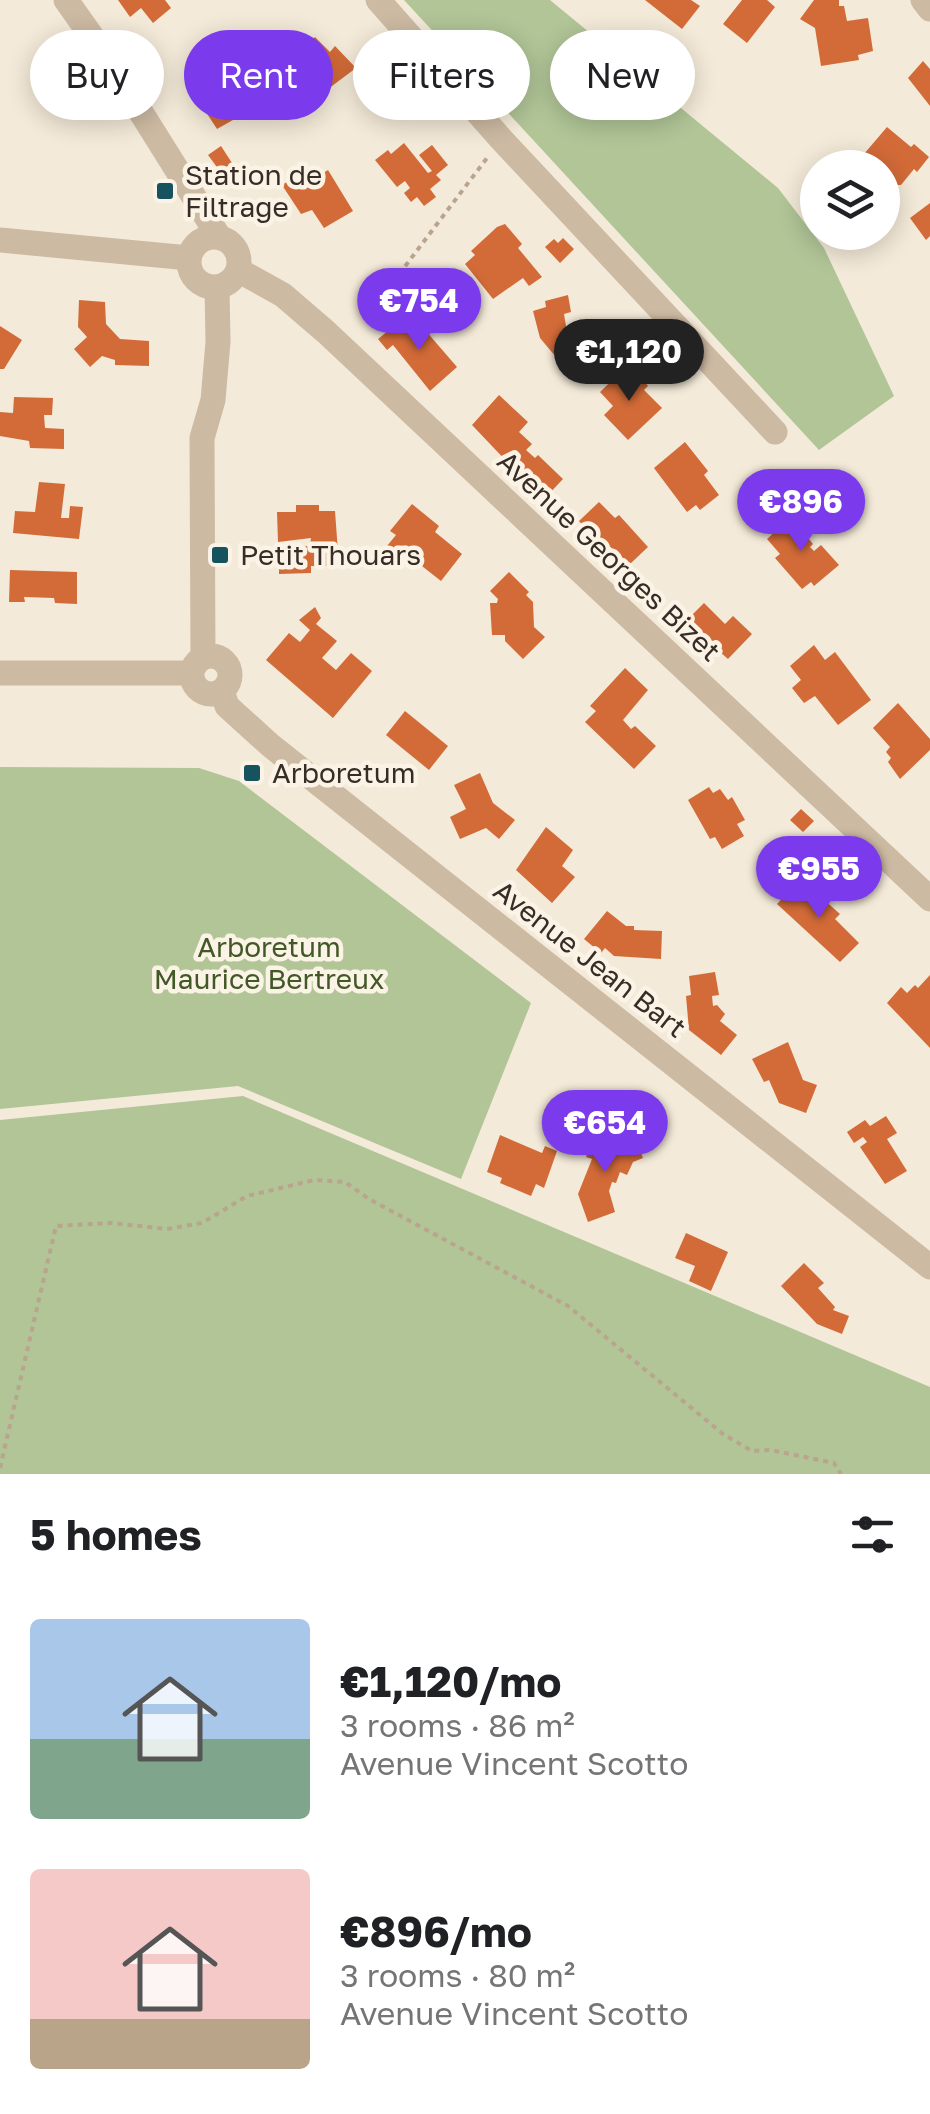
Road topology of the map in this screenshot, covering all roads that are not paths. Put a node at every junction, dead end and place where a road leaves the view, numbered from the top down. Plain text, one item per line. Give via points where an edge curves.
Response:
1 (66, 0) edge
2 (378, 0) edge
3 (923, 0) edge
4 (930, 9) edge
5 (219, 237) junction
6 (0, 240) edge
7 (188, 258) junction
8 (238, 270) junction
9 (217, 287) junction
10 (775, 432) dead end
11 (197, 665) junction
12 (0, 673) edge
13 (930, 898) edge
14 (930, 1267) edge

1 - 5 street
2 - 10 street
3 - 4 street
5 - 7 street via 202,239
5 - 8 street via 236,249
6 - 7 street
7 - 9 street via 196,280
8 - 9 street
8 - 13 street, Avenue Georges Bizet via 326,332
9 - 11 street via 214,400 202,438
11 - 12 street
11 - 14 street, Avenue Jean Bart via 195,685 204,693 222,691 227,706 270,745

